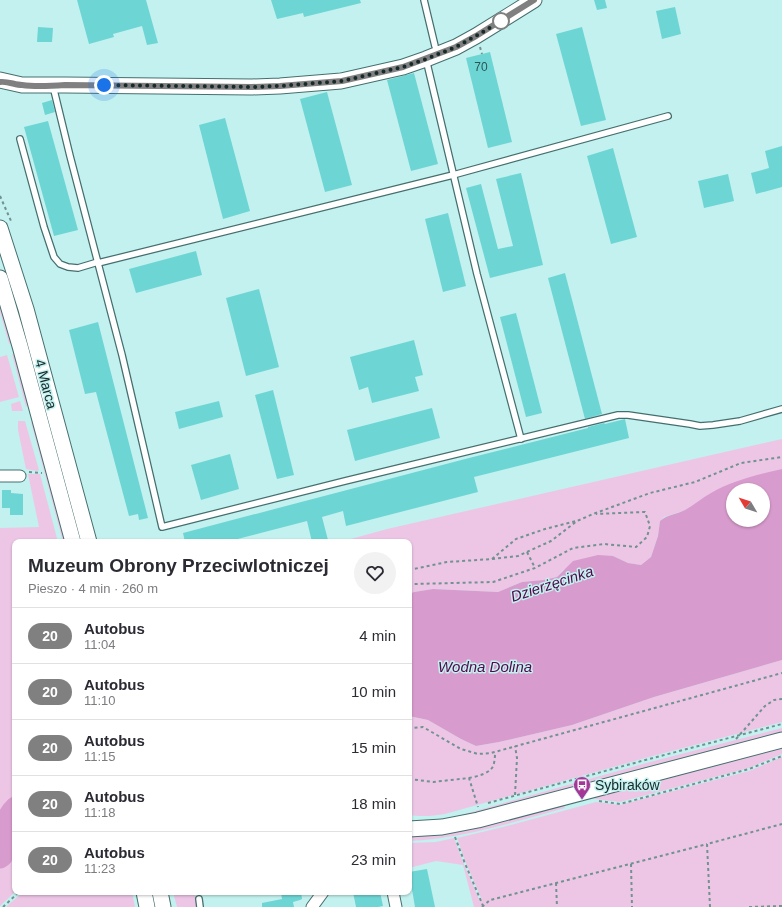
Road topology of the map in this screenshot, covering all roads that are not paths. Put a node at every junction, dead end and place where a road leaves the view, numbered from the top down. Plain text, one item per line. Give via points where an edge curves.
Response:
1 (424, 0) edge
2 (534, 0) edge
3 (432, 56) junction
4 (1, 81) edge
5 (53, 86) junction
6 (668, 116) dead end
7 (20, 139) dead end
8 (453, 175) junction
9 (0, 228) edge
10 (98, 263) junction
11 (0, 278) edge
12 (782, 409) edge
13 (521, 439) junction
14 (0, 476) edge
15 (20, 476) dead end
16 (72, 539) edge
17 (88, 539) edge
18 (782, 740) edge
19 (412, 829) edge
20 (145, 895) edge
21 (161, 895) edge
22 (321, 895) edge
23 (394, 895) edge
24 (199, 900) dead end
25 (147, 907) edge
26 (163, 907) edge
27 (200, 907) edge
28 (312, 907) edge
29 (396, 907) edge

1 - 3 lane via 435,46
2 - 3 street via 456,47
3 - 5 street via 403,67 342,81 280,86
3 - 8 lane
4 - 5 street
5 - 10 lane
6 - 8 lane
7 - 10 lane via 54,257 68,268
8 - 10 lane
8 - 13 lane
9 - 17 street, 4 Marca via 26,309
10 - 13 lane via 162,527
11 - 16 street, 4 Marca
12 - 13 lane via 740,420 700,426 618,415
14 - 15 street
18 - 19 street via 478,820
20 - 25 street
21 - 26 street
22 - 28 street
23 - 29 street
24 - 27 lane

